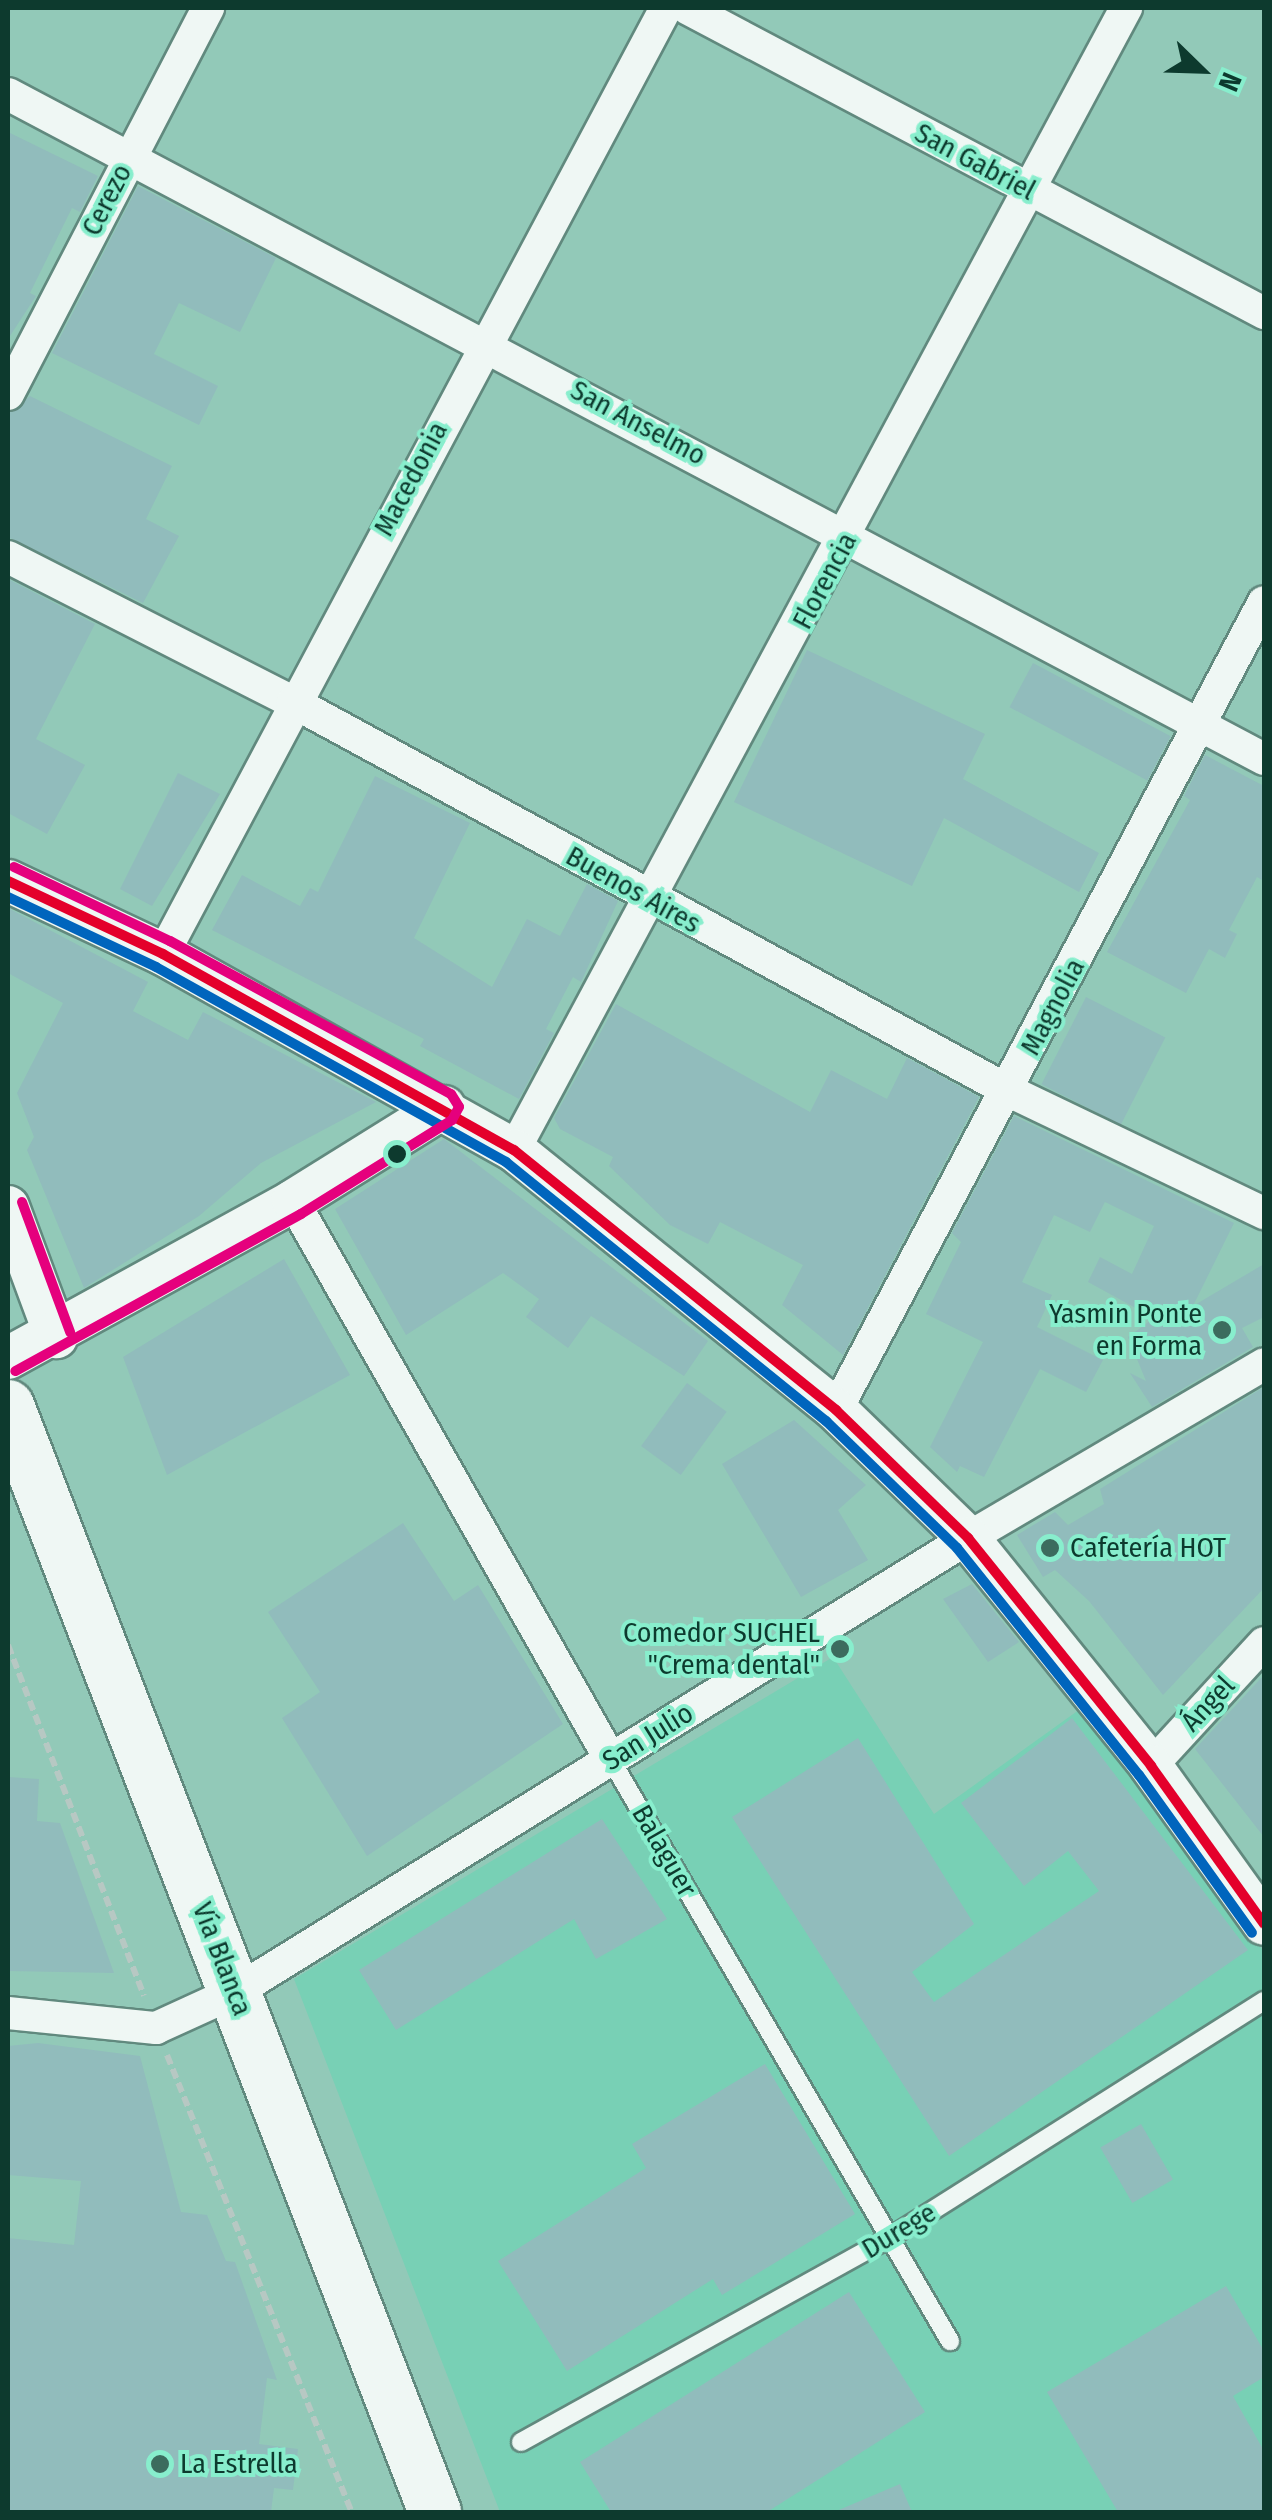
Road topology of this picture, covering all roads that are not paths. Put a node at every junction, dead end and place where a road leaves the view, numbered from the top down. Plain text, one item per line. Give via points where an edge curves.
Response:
1 (208, 8) edge
2 (666, 8) edge
3 (687, 8) edge
4 (1126, 8) edge
5 (8, 94) edge
6 (128, 160) junction
7 (1026, 190) junction
8 (1264, 313) edge
9 (484, 340) junction
10 (8, 394) edge
11 (849, 537) junction
12 (8, 557) edge
13 (1264, 602) edge
14 (293, 702) junction
15 (1200, 725) junction
16 (1264, 759) edge
17 (18, 889) edge
18 (650, 900) junction
19 (163, 954) junction
20 (1009, 1091) junction
21 (444, 1107) junction
22 (514, 1150) junction
23 (294, 1201) junction
24 (8, 1207) edge
25 (1264, 1213) edge
26 (56, 1336) junction
27 (8, 1358) edge
28 (1264, 1364) edge
29 (8, 1406) edge
30 (836, 1410) junction
31 (968, 1538) junction
32 (1264, 1643) edge
33 (611, 1760) junction
34 (1151, 1766) junction
35 (1264, 1924) edge
36 (235, 1992) junction
37 (1264, 2001) edge
38 (8, 2012) edge
39 (890, 2238) junction
40 (950, 2341) dead end
41 (521, 2442) dead end
42 (428, 2510) edge

1 - 6 street, Cerezo
2 - 9 street, Macedonia
3 - 7 street, San Gabriel
4 - 7 street, Florencia
5 - 6 street, San Anselmo
6 - 9 street, San Anselmo
6 - 10 street, Cerezo
7 - 8 street, San Gabriel
7 - 11 street, Florencia
9 - 11 street, San Anselmo
9 - 14 street, Macedonia
11 - 15 street, San Anselmo
11 - 18 street, Florencia
12 - 14 street, Buenos Aires
13 - 15 street, Magnolia
14 - 18 street, Buenos Aires
14 - 19 street, Macedonia
15 - 16 street, San Anselmo
15 - 20 street, Magnolia
17 - 19 street
18 - 20 street, Buenos Aires
18 - 22 street, Florencia
19 - 21 street
20 - 25 street, Buenos Aires
20 - 30 street, Magnolia
21 - 22 street
21 - 23 street
22 - 30 street
23 - 26 street
23 - 33 street, Balaguer
24 - 26 street
26 - 27 street
28 - 31 street, San Julio
29 - 36 main road, Vía Blanca
30 - 31 street
31 - 33 street, San Julio
31 - 34 street
32 - 34 street, Ángel
33 - 36 street, San Julio
33 - 39 lane, Balaguer
34 - 35 street
36 - 38 street, San Julio via 156,2028
36 - 42 main road, Vía Blanca
37 - 39 lane, Durege
39 - 40 lane, Balaguer
39 - 41 lane, Durege

